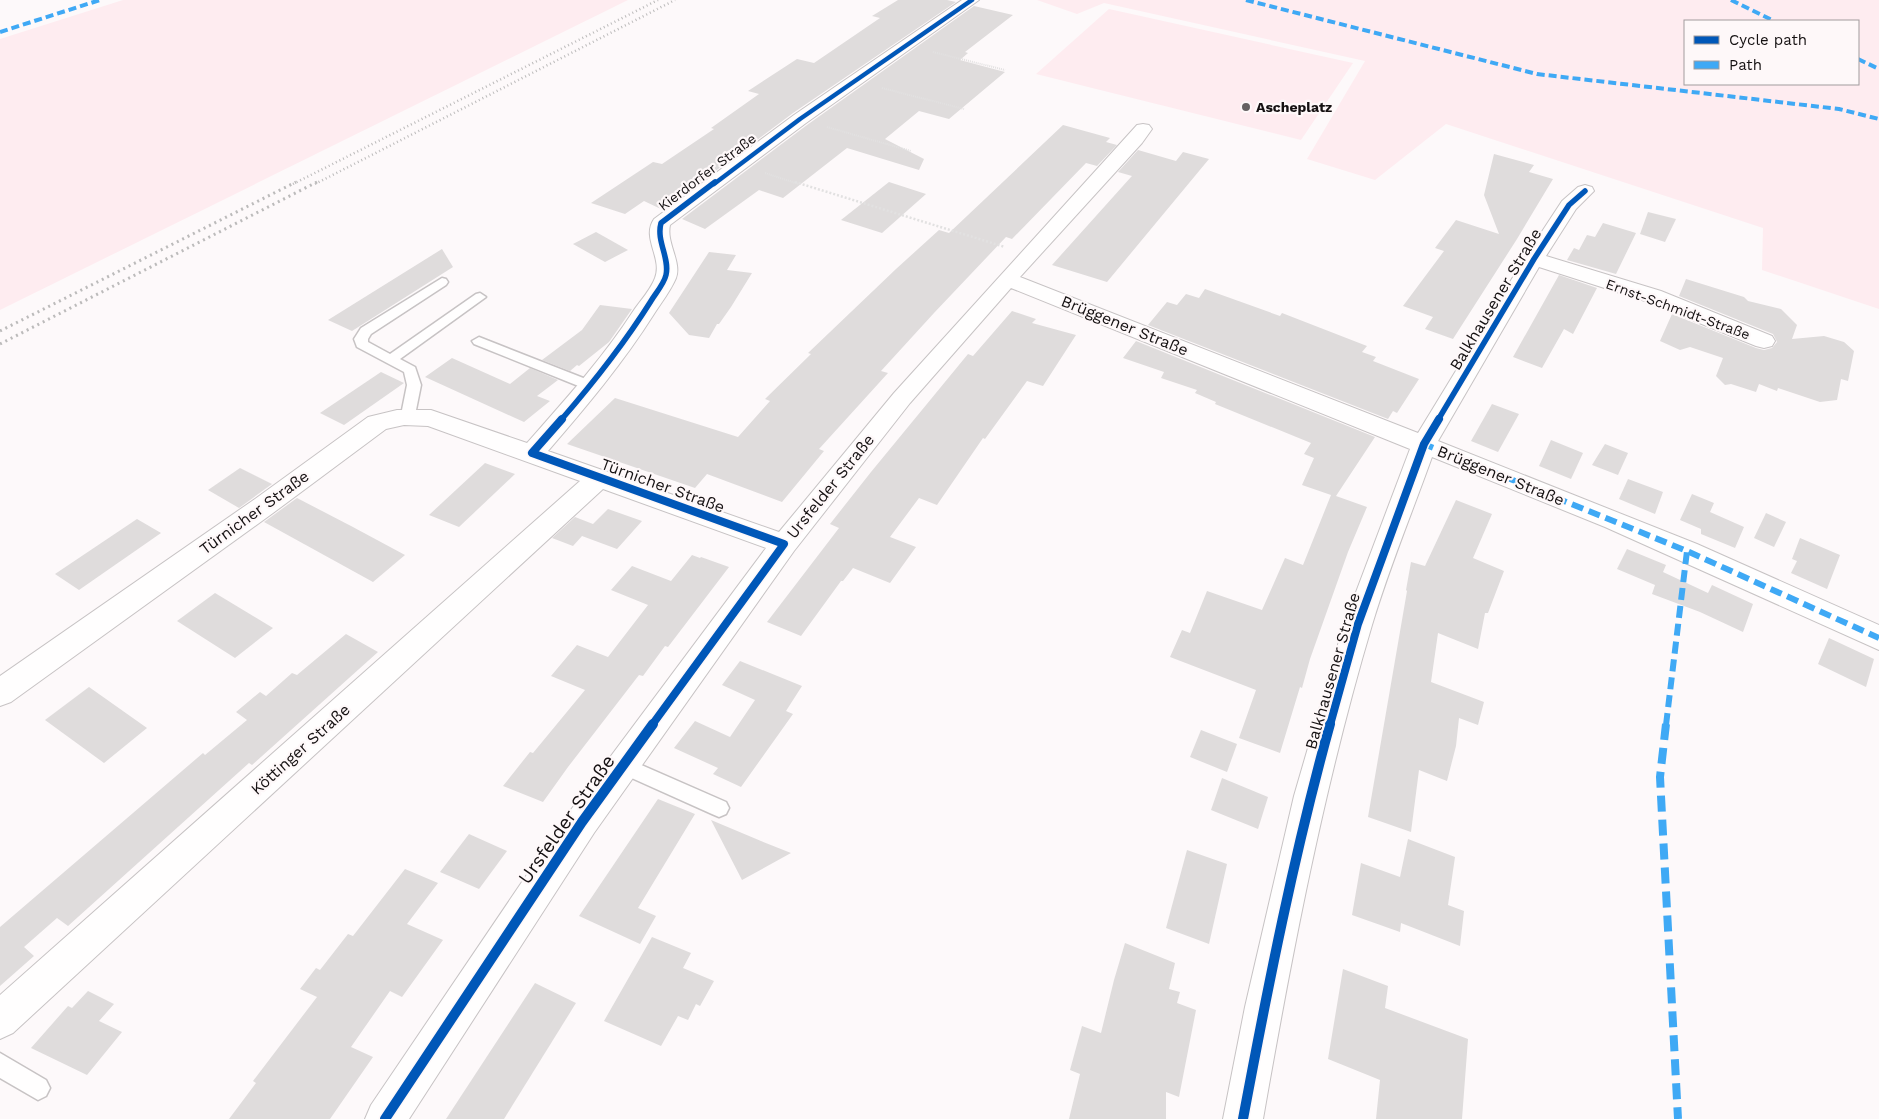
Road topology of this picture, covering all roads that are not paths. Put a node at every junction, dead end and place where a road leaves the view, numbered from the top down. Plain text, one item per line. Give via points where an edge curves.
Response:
1 (972, 0) edge
2 (1143, 129) dead end
3 (1585, 190) dead end
4 (1534, 259) junction
5 (1007, 279) junction
6 (442, 282) dead end
7 (480, 297) dead end
8 (479, 341) dead end
9 (1764, 341) dead end
10 (391, 359) junction
11 (591, 386) junction
12 (408, 415) junction
13 (1424, 444) junction
14 (532, 453) junction
15 (600, 477) junction
16 (784, 544) junction
17 (1879, 638) edge
18 (0, 693) edge
19 (623, 765) junction
20 (719, 808) dead end
21 (0, 1020) edge
22 (0, 1065) edge
23 (38, 1088) dead end
24 (385, 1119) edge
25 (1243, 1119) edge

1 - 11 street, Kierdorfer Straße via 800,119 661,222 657,232 668,268 666,277 626,340
2 - 5 street, Ursfelder Straße
3 - 4 street, Balkhausener Straße via 1569,205
4 - 9 street, Ernst-Schmidt-Straße via 1653,296
4 - 13 street, Balkhausener Straße
5 - 13 street, Brüggener Straße
5 - 16 street, Ursfelder Straße via 902,398
6 - 10 lane via 366,331 362,344
7 - 10 lane
8 - 11 lane
10 - 12 lane via 410,370 413,376
11 - 14 street, Kierdorfer Straße
12 - 14 street, Türnicher Straße via 431,418
12 - 18 street, Türnicher Straße via 377,423
13 - 17 street, Brüggener Straße via 1687,551
13 - 25 street, Balkhausener Straße via 1358,624 1310,796
14 - 15 street, Türnicher Straße
15 - 16 street, Türnicher Straße
15 - 21 street, Köttinger Straße
16 - 19 street, Ursfelder Straße
19 - 20 lane
19 - 24 street, Ursfelder Straße
22 - 23 lane

